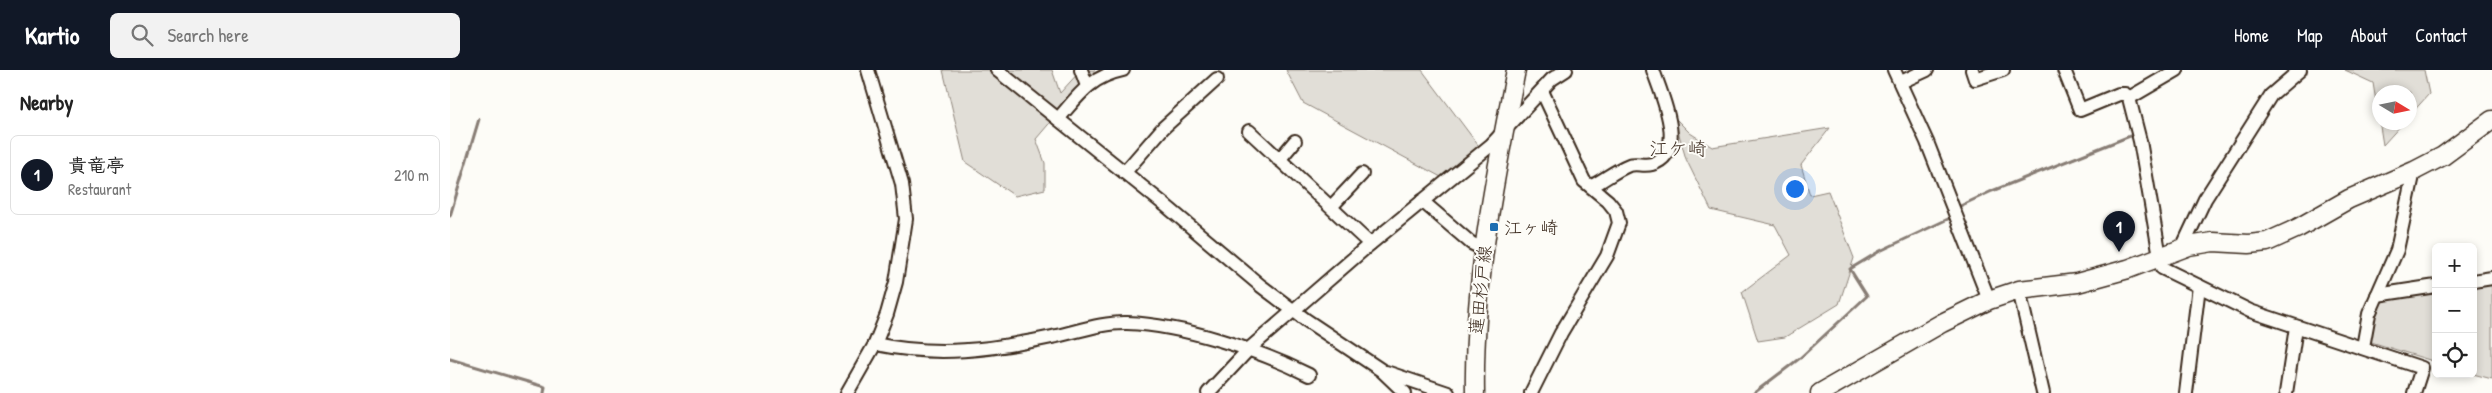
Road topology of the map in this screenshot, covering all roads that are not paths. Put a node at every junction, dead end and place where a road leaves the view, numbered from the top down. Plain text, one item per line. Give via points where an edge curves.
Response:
1 (868, 70) edge
2 (997, 70) edge
3 (1081, 70) edge
4 (1123, 70) edge
5 (1516, 70) edge
6 (1566, 70) edge
7 (1653, 70) edge
8 (1894, 70) edge
9 (1927, 70) edge
10 (1972, 70) edge
11 (2003, 70) edge
12 (2064, 70) edge
13 (2177, 70) edge
14 (2300, 70) edge
15 (1552, 75) edge
16 (1217, 79) dead end
17 (1901, 82) junction
18 (1087, 86) junction
19 (1542, 91) junction
20 (2129, 98) junction
21 (1058, 119) junction
22 (2492, 120) edge
23 (1249, 131) dead end
24 (1504, 132) junction
25 (1295, 141) dead end
26 (1279, 160) junction
27 (2414, 171) junction
28 (1125, 172) junction
29 (1362, 174) dead end
30 (1592, 186) junction
31 (1422, 201) junction
32 (1331, 206) junction
33 (1370, 244) junction
34 (2182, 248) junction
35 (1484, 249) junction
36 (2161, 256) junction
37 (2492, 278) edge
38 (2477, 280) edge
39 (2199, 286) junction
40 (2432, 287) edge
41 (2019, 290) junction
42 (2377, 295) junction
43 (1988, 300) junction
44 (1293, 309) junction
45 (2296, 327) junction
46 (875, 344) junction
47 (2363, 347) junction
48 (1249, 349) junction
49 (1381, 370) junction
50 (1309, 375) dead end
51 (847, 393) edge
52 (1208, 393) edge
53 (1405, 393) edge
54 (1448, 393) edge
55 (1475, 393) edge
56 (1531, 393) edge
57 (1820, 393) edge
58 (2043, 393) edge
59 (2186, 393) edge
60 (2286, 393) edge
61 (2414, 393) edge

1 - 46 street via 902,184 906,219 896,282
2 - 21 street
3 - 18 street
4 - 18 street via 1098,77
5 - 24 street, 蓮田杉戸線
6 - 15 street
7 - 30 street via 1672,129 1668,151 1651,164 1630,165
8 - 17 street
9 - 17 street
10 - 11 street via 1975,79
12 - 20 street via 2080,110 2119,94
13 - 20 street
14 - 34 street via 2271,95 2205,199
15 - 19 street
16 - 28 street via 1163,128
17 - 43 street
18 - 21 street
19 - 24 street
19 - 30 street via 1584,181
20 - 36 street
21 - 28 street
22 - 27 street via 2443,156
23 - 26 street
24 - 31 street
24 - 35 street, 蓮田杉戸線
25 - 26 street
26 - 32 street
27 - 34 street via 2369,189 2267,242 2213,242
27 - 42 street via 2397,250
28 - 44 street
29 - 32 street
30 - 56 street via 1616,211 1619,223 1616,236
31 - 33 street
31 - 35 street via 1471,243
32 - 33 street
33 - 44 street
34 - 36 street
35 - 55 street, 蓮田杉戸線 via 1475,325
36 - 39 street via 2162,268
36 - 41 street via 2078,283
37 - 38 street
39 - 45 street via 2250,311
39 - 59 street
40 - 42 street
41 - 43 street
41 - 58 street
42 - 47 street via 2368,314
43 - 57 street
44 - 48 street
44 - 49 street
45 - 47 street
45 - 60 street
46 - 48 street via 928,353 956,352 1126,323 1173,330
46 - 51 street
47 - 61 street via 2422,368
48 - 50 street
48 - 52 street
49 - 53 street
49 - 54 street

